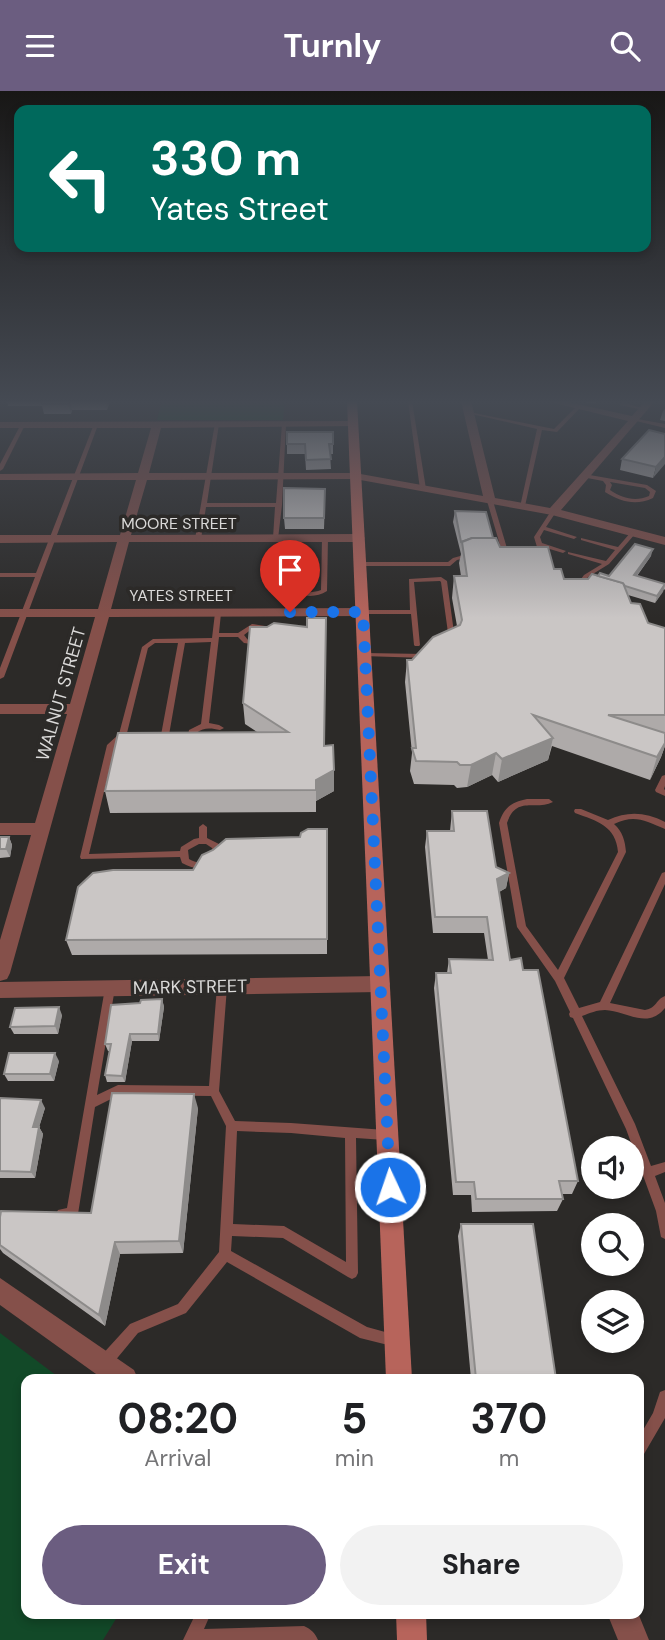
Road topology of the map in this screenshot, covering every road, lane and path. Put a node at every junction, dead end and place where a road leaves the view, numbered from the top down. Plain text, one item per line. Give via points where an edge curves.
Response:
1 (77, 473) edge
2 (144, 473) edge
3 (421, 473) edge
4 (483, 473) edge
5 (529, 473) edge
6 (586, 473) edge
7 (209, 476) junction
8 (281, 476) junction
9 (355, 476) junction
10 (584, 476) junction
11 (0, 477) edge
12 (76, 477) junction
13 (143, 477) junction
14 (605, 480) junction
15 (423, 489) junction
16 (490, 501) junction
17 (204, 505) junction
18 (279, 505) junction
19 (522, 506) junction
20 (553, 512) junction
21 (487, 519) edge
22 (495, 519) junction
23 (542, 528) junction
24 (634, 533) junction
25 (574, 537) dead end
26 (198, 538) junction
27 (276, 538) junction
28 (294, 538) junction
29 (325, 538) junction
30 (359, 538) junction
31 (0, 539) edge
32 (53, 539) junction
33 (125, 539) junction
34 (583, 539) dead end
35 (665, 541) edge
36 (538, 544) junction
37 (620, 549) junction
38 (563, 551) dead end
39 (570, 553) dead end
40 (482, 555) edge
41 (494, 555) edge
42 (506, 555) junction
43 (544, 558) edge
44 (360, 563) junction
45 (607, 563) junction
46 (513, 564) edge
47 (0, 575) edge
48 (39, 575) junction
49 (589, 592) edge
50 (363, 612) junction
51 (414, 612) junction
52 (0, 613) edge
53 (24, 613) junction
54 (105, 613) junction
55 (218, 613) junction
56 (265, 628) edge
57 (240, 635) junction
58 (214, 637) junction
59 (182, 641) junction
60 (264, 641) edge
61 (417, 645) junction
62 (446, 649) edge
63 (365, 655) junction
64 (408, 655) junction
65 (4, 659) edge
66 (0, 677) edge
67 (0, 709) edge
68 (76, 709) junction
69 (205, 726) junction
70 (220, 728) dead end
71 (123, 735) junction
72 (137, 735) edge
73 (151, 735) edge
74 (165, 735) junction
75 (190, 736) junction
76 (202, 748) edge
77 (665, 778) edge
78 (665, 793) edge
79 (549, 802) dead end
80 (578, 811) dead end
81 (609, 823) junction
82 (665, 826) edge
83 (203, 827) dead end
84 (0, 829) edge
85 (42, 829) junction
86 (203, 840) junction
87 (183, 854) junction
88 (665, 875) edge
89 (0, 973) edge
90 (559, 978) junction
91 (380, 984) junction
92 (222, 986) junction
93 (110, 988) junction
94 (0, 990) edge
95 (665, 1000) edge
96 (603, 1006) junction
97 (574, 1014) junction
98 (214, 1091) junction
99 (91, 1104) junction
100 (232, 1126) junction
101 (350, 1133) junction
102 (387, 1135) junction
103 (665, 1167) edge
104 (647, 1173) junction
105 (48, 1214) edge
106 (227, 1230) junction
107 (665, 1233) edge
108 (225, 1254) junction
109 (0, 1290) edge
110 (398, 1344) junction
111 (103, 1364) junction
112 (118, 1374) edge
113 (399, 1374) edge
114 (404, 1374) edge
115 (665, 1397) edge
116 (644, 1441) edge
117 (201, 1619) edge
118 (411, 1619) edge
119 (625, 1619) edge
120 (192, 1638) edge
121 (310, 1640) edge
122 (412, 1640) edge
123 (634, 1640) edge

1 - 12 lane
2 - 13 street, WALNUT STREET
3 - 15 lane
4 - 16 street
5 - 19 lane
6 - 10 street
7 - 8 street
7 - 13 street
7 - 17 lane
8 - 9 street
8 - 18 lane
9 - 15 street
9 - 30 main road
10 - 14 lane
10 - 20 street
11 - 12 street
12 - 13 street
12 - 32 lane
13 - 33 street, WALNUT STREET
14 - 14 lane via 647,487 653,491 651,497 638,502 607,491
15 - 16 street
16 - 19 street
16 - 22 lane
17 - 18 lane
17 - 26 lane
18 - 27 lane
19 - 20 street
20 - 23 lane
20 - 24 street
21 - 22 lane
22 - 42 lane
23 - 25 lane
23 - 36 lane
24 - 35 street
24 - 37 lane
26 - 27 street, MOORE STREET
26 - 33 street, MOORE STREET
27 - 28 street, MOORE STREET
28 - 29 street, MOORE STREET
28 - 29 lane via 293,590 318,594 324,591
29 - 30 street, MOORE STREET
30 - 44 main road
31 - 32 street, MOORE STREET
32 - 33 street, MOORE STREET
32 - 48 lane
33 - 54 street, WALNUT STREET
34 - 37 lane
36 - 38 lane
36 - 43 lane
37 - 45 lane
39 - 45 lane
40 - 44 lane via 450,564
41 - 42 lane
42 - 46 lane
44 - 50 main road
45 - 49 lane via 586,576 577,589
47 - 48 lane
48 - 53 lane
50 - 51 lane
50 - 55 street, YATES STREET
50 - 63 main road
51 - 61 lane
51 - 62 lane via 411,580 444,581 453,645
52 - 53 street, YATES STREET
53 - 54 street, YATES STREET
53 - 65 lane
54 - 55 street, YATES STREET
54 - 68 street, WALNUT STREET
55 - 58 lane
56 - 57 lane via 247,628
57 - 58 lane
57 - 60 lane via 253,643
58 - 59 lane
58 - 69 lane
59 - 71 lane via 153,641 145,647
59 - 74 lane
61 - 64 lane
61 - 64 lane via 430,652 423,657
63 - 64 lane
63 - 91 main road
65 - 66 lane
67 - 68 street
68 - 85 street, WALNUT STREET
69 - 70 lane
69 - 75 lane
71 - 72 lane
71 - 87 lane via 111,745 84,857
73 - 74 lane
74 - 75 lane
75 - 76 lane via 192,743
77 - 78 lane via 659,790
79 - 90 lane via 514,805 505,813 503,824 522,927
80 - 81 lane
81 - 82 lane via 632,814
81 - 90 lane via 623,842 622,852
83 - 86 lane
84 - 85 street
85 - 89 street, WALNUT STREET
86 - 87 lane via 187,845
86 - 87 lane via 218,851 212,863 194,866
88 - 96 lane
90 - 97 lane
91 - 92 street, MARK STREET
91 - 102 main road
92 - 93 street, MARK STREET
92 - 98 lane
93 - 94 street, MARK STREET
93 - 99 lane
95 - 96 lane via 652,1013 635,1016
96 - 97 lane
97 - 104 lane via 631,1128
98 - 99 lane via 118,1090
98 - 100 lane
99 - 105 lane via 72,1214
100 - 101 lane
100 - 106 lane
101 - 102 lane
101 - 106 lane via 352,1273 284,1233
102 - 110 main road
103 - 104 lane
104 - 107 lane
106 - 108 lane
108 - 110 lane via 365,1332
108 - 111 lane via 182,1309 134,1328
109 - 111 street
110 - 113 main road
110 - 114 main road
111 - 112 street
115 - 116 lane
117 - 120 lane
118 - 122 main road
119 - 123 street
120 - 121 lane via 304,1634

